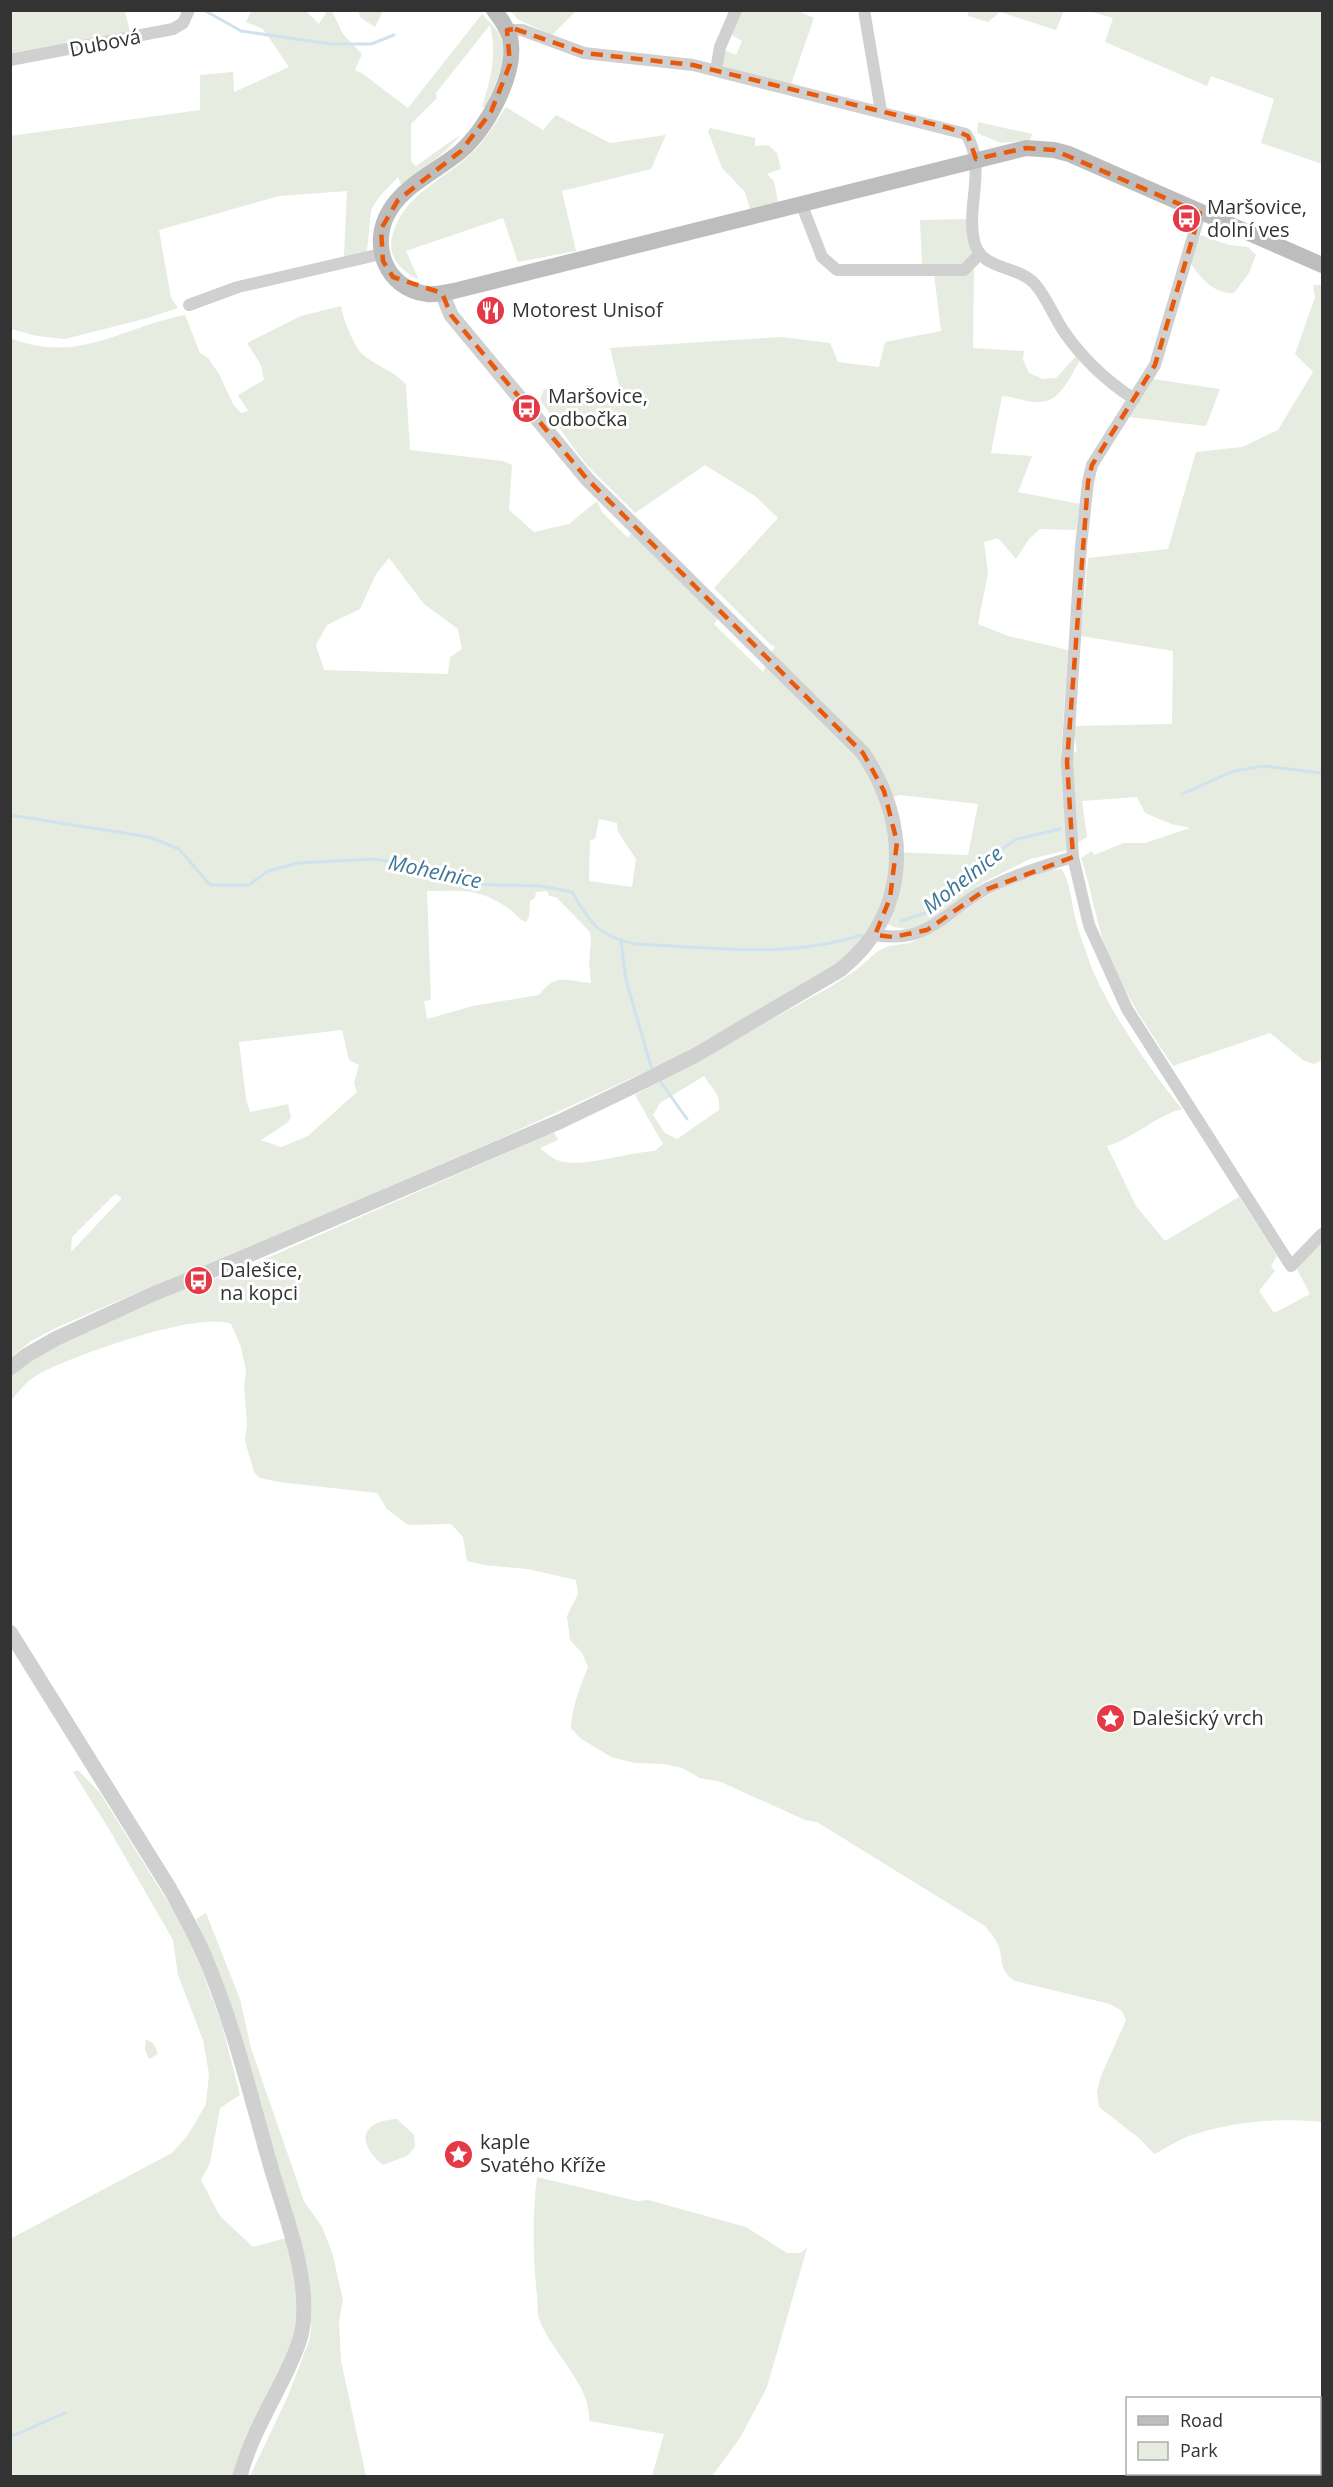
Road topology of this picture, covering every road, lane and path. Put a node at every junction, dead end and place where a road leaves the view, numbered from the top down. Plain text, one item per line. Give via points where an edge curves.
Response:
1 (189, 10) edge
2 (494, 10) edge
3 (736, 10) edge
4 (864, 10) edge
5 (507, 30) junction
6 (10, 60) edge
7 (716, 70) junction
8 (881, 111) junction
9 (976, 159) junction
10 (801, 203) junction
11 (1200, 213) junction
12 (381, 254) junction
13 (979, 255) junction
14 (1323, 265) edge
15 (442, 293) junction
16 (189, 305) dead end
17 (1134, 399) junction
18 (1073, 857) junction
19 (875, 934) junction
20 (1323, 1234) edge
21 (10, 1368) edge
22 (10, 1632) edge
23 (240, 2476) edge

1 - 6 street, Dubová via 183,23 173,29
2 - 5 main road
3 - 7 street via 720,46
4 - 8 street
5 - 7 street via 522,30 584,53
5 - 12 main road via 510,64 491,112 461,151 403,194 393,206 381,229
7 - 8 street
8 - 9 street via 962,132 968,136
9 - 10 main road
9 - 11 main road via 1026,148 1054,150
9 - 13 street via 972,223
10 - 13 street via 822,257 837,270 964,270
10 - 15 main road
11 - 14 main road
11 - 17 street via 1155,365
12 - 15 main road via 393,277 403,285 426,294
12 - 16 street via 238,287
13 - 17 street via 993,265 1021,273 1036,285 1065,334 1085,358
15 - 19 street via 451,315 587,479 863,753 884,791 897,842 890,898
17 - 18 street via 1092,465 1088,482 1067,762
18 - 19 street via 1023,872 985,890 927,930 893,938
18 - 20 street via 1089,925 1127,1009 1291,1266
19 - 21 street via 859,955 819,984 694,1056 561,1121 155,1293 57,1338
22 - 23 street via 193,1931 228,2021 284,2212 301,2280 302,2330

